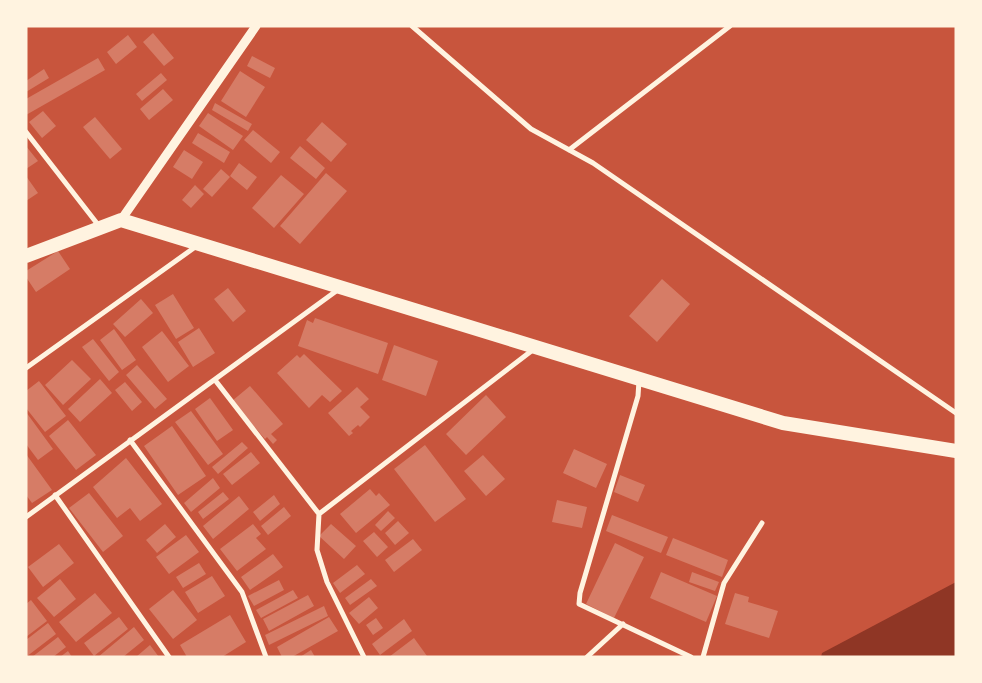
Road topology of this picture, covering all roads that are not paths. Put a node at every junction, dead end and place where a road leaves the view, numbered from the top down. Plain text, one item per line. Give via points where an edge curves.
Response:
1 (256, 26) edge
2 (412, 26) edge
3 (730, 26) edge
4 (26, 132) edge
5 (569, 150) junction
6 (121, 220) junction
7 (101, 228) junction
8 (199, 245) junction
9 (26, 256) edge
10 (340, 288) junction
11 (536, 348) junction
12 (26, 368) edge
13 (640, 379) junction
14 (214, 380) junction
15 (956, 413) edge
16 (130, 440) junction
17 (956, 451) edge
18 (55, 495) junction
19 (319, 514) junction
20 (26, 517) edge
21 (762, 523) dead end
22 (623, 624) junction
23 (169, 657) edge
24 (266, 657) edge
25 (364, 657) edge
26 (587, 657) edge
27 (691, 657) edge
28 (703, 657) edge

1 - 6 street
2 - 5 street via 531,129
3 - 5 street
4 - 7 street
5 - 15 street via 593,163
6 - 7 highway
6 - 8 highway
7 - 9 highway
8 - 10 highway
8 - 12 street
10 - 11 highway
10 - 14 street
11 - 13 highway
11 - 19 street
13 - 17 highway via 783,423
13 - 22 street via 638,396 579,604
14 - 16 street
14 - 19 street
16 - 18 street
16 - 24 street via 242,592
18 - 20 street
18 - 23 street
19 - 25 street via 317,550 327,582
21 - 28 street via 724,583
22 - 26 street
22 - 27 street

